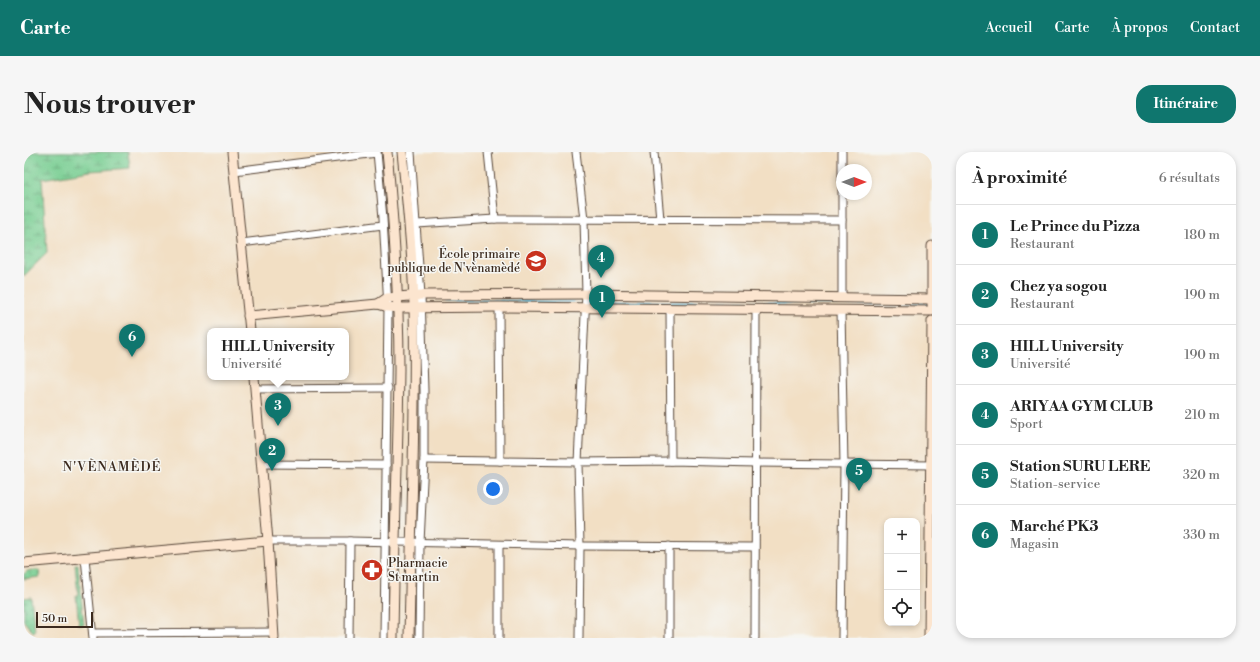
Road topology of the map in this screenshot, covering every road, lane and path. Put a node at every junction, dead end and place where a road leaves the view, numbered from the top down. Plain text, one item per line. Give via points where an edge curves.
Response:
1 (232, 152) edge
2 (380, 152) edge
3 (402, 152) edge
4 (411, 152) edge
5 (488, 152) edge
6 (576, 152) edge
7 (654, 152) edge
8 (842, 152) edge
9 (234, 171) junction
10 (495, 219) junction
11 (584, 219) junction
12 (660, 219) junction
13 (842, 220) junction
14 (416, 224) junction
15 (383, 225) junction
16 (241, 243) junction
17 (932, 246) edge
18 (586, 294) junction
19 (417, 295) junction
20 (397, 297) junction
21 (842, 297) junction
22 (932, 299) edge
23 (387, 303) junction
24 (418, 307) junction
25 (499, 307) junction
26 (398, 308) junction
27 (586, 308) junction
28 (670, 309) junction
29 (932, 309) edge
30 (756, 310) junction
31 (841, 310) junction
32 (248, 316) junction
33 (932, 321) edge
34 (250, 328) edge
35 (254, 380) edge
36 (388, 388) junction
37 (255, 389) junction
38 (424, 460) junction
39 (500, 461) junction
40 (671, 461) junction
41 (578, 462) junction
42 (756, 463) junction
43 (261, 464) junction
44 (386, 465) junction
45 (844, 465) junction
46 (931, 465) edge
47 (268, 541) junction
48 (350, 541) junction
49 (390, 542) junction
50 (415, 543) junction
51 (499, 545) junction
52 (580, 546) junction
53 (669, 546) junction
54 (754, 547) junction
55 (84, 558) junction
56 (24, 563) edge
57 (93, 635) edge
58 (273, 635) edge
59 (349, 638) edge
60 (384, 638) edge
61 (393, 638) edge
62 (409, 638) edge
63 (419, 638) edge
64 (499, 638) edge
65 (579, 638) edge
66 (669, 638) edge
67 (755, 638) edge
68 (842, 638) edge
69 (929, 638) edge

1 - 9 street
2 - 9 street
2 - 15 street
2 - 20 street via 393,216
3 - 19 street
4 - 14 street
5 - 10 street
6 - 11 street
7 - 12 street
8 - 13 street
9 - 16 street
10 - 11 street
10 - 14 street
11 - 12 street
11 - 18 street
12 - 13 street
13 - 21 street
14 - 19 street
15 - 16 street
15 - 23 street
16 - 32 street
17 - 22 street
18 - 19 street
18 - 21 street
18 - 27 street
19 - 20 street
19 - 24 street
20 - 23 street
20 - 26 street
21 - 22 street
22 - 29 street
23 - 26 street
23 - 32 street
23 - 36 street
24 - 25 street
24 - 26 street
24 - 38 street
24 - 50 street via 413,468
25 - 27 street
25 - 39 street
26 - 49 street via 399,370
27 - 28 street
27 - 41 street
28 - 30 street
28 - 40 street
29 - 31 street
30 - 31 street
30 - 42 street
31 - 45 street
32 - 34 street
33 - 46 street
35 - 37 street
36 - 37 street
36 - 44 street
37 - 43 street
38 - 39 street
38 - 50 street
39 - 41 street
40 - 41 street
40 - 42 street
41 - 52 street
42 - 45 street
42 - 54 street
43 - 44 street
43 - 47 street
44 - 49 street
45 - 46 street
45 - 68 street
46 - 69 street
47 - 48 street
47 - 55 street
47 - 58 street
48 - 49 street
48 - 59 street
49 - 50 street
49 - 60 street
49 - 61 street
50 - 51 street
50 - 62 street
50 - 63 street
51 - 52 street
51 - 64 street
52 - 53 street
52 - 65 street
53 - 54 street
53 - 66 street
54 - 67 street
55 - 56 street
55 - 57 street
57 - 58 street

